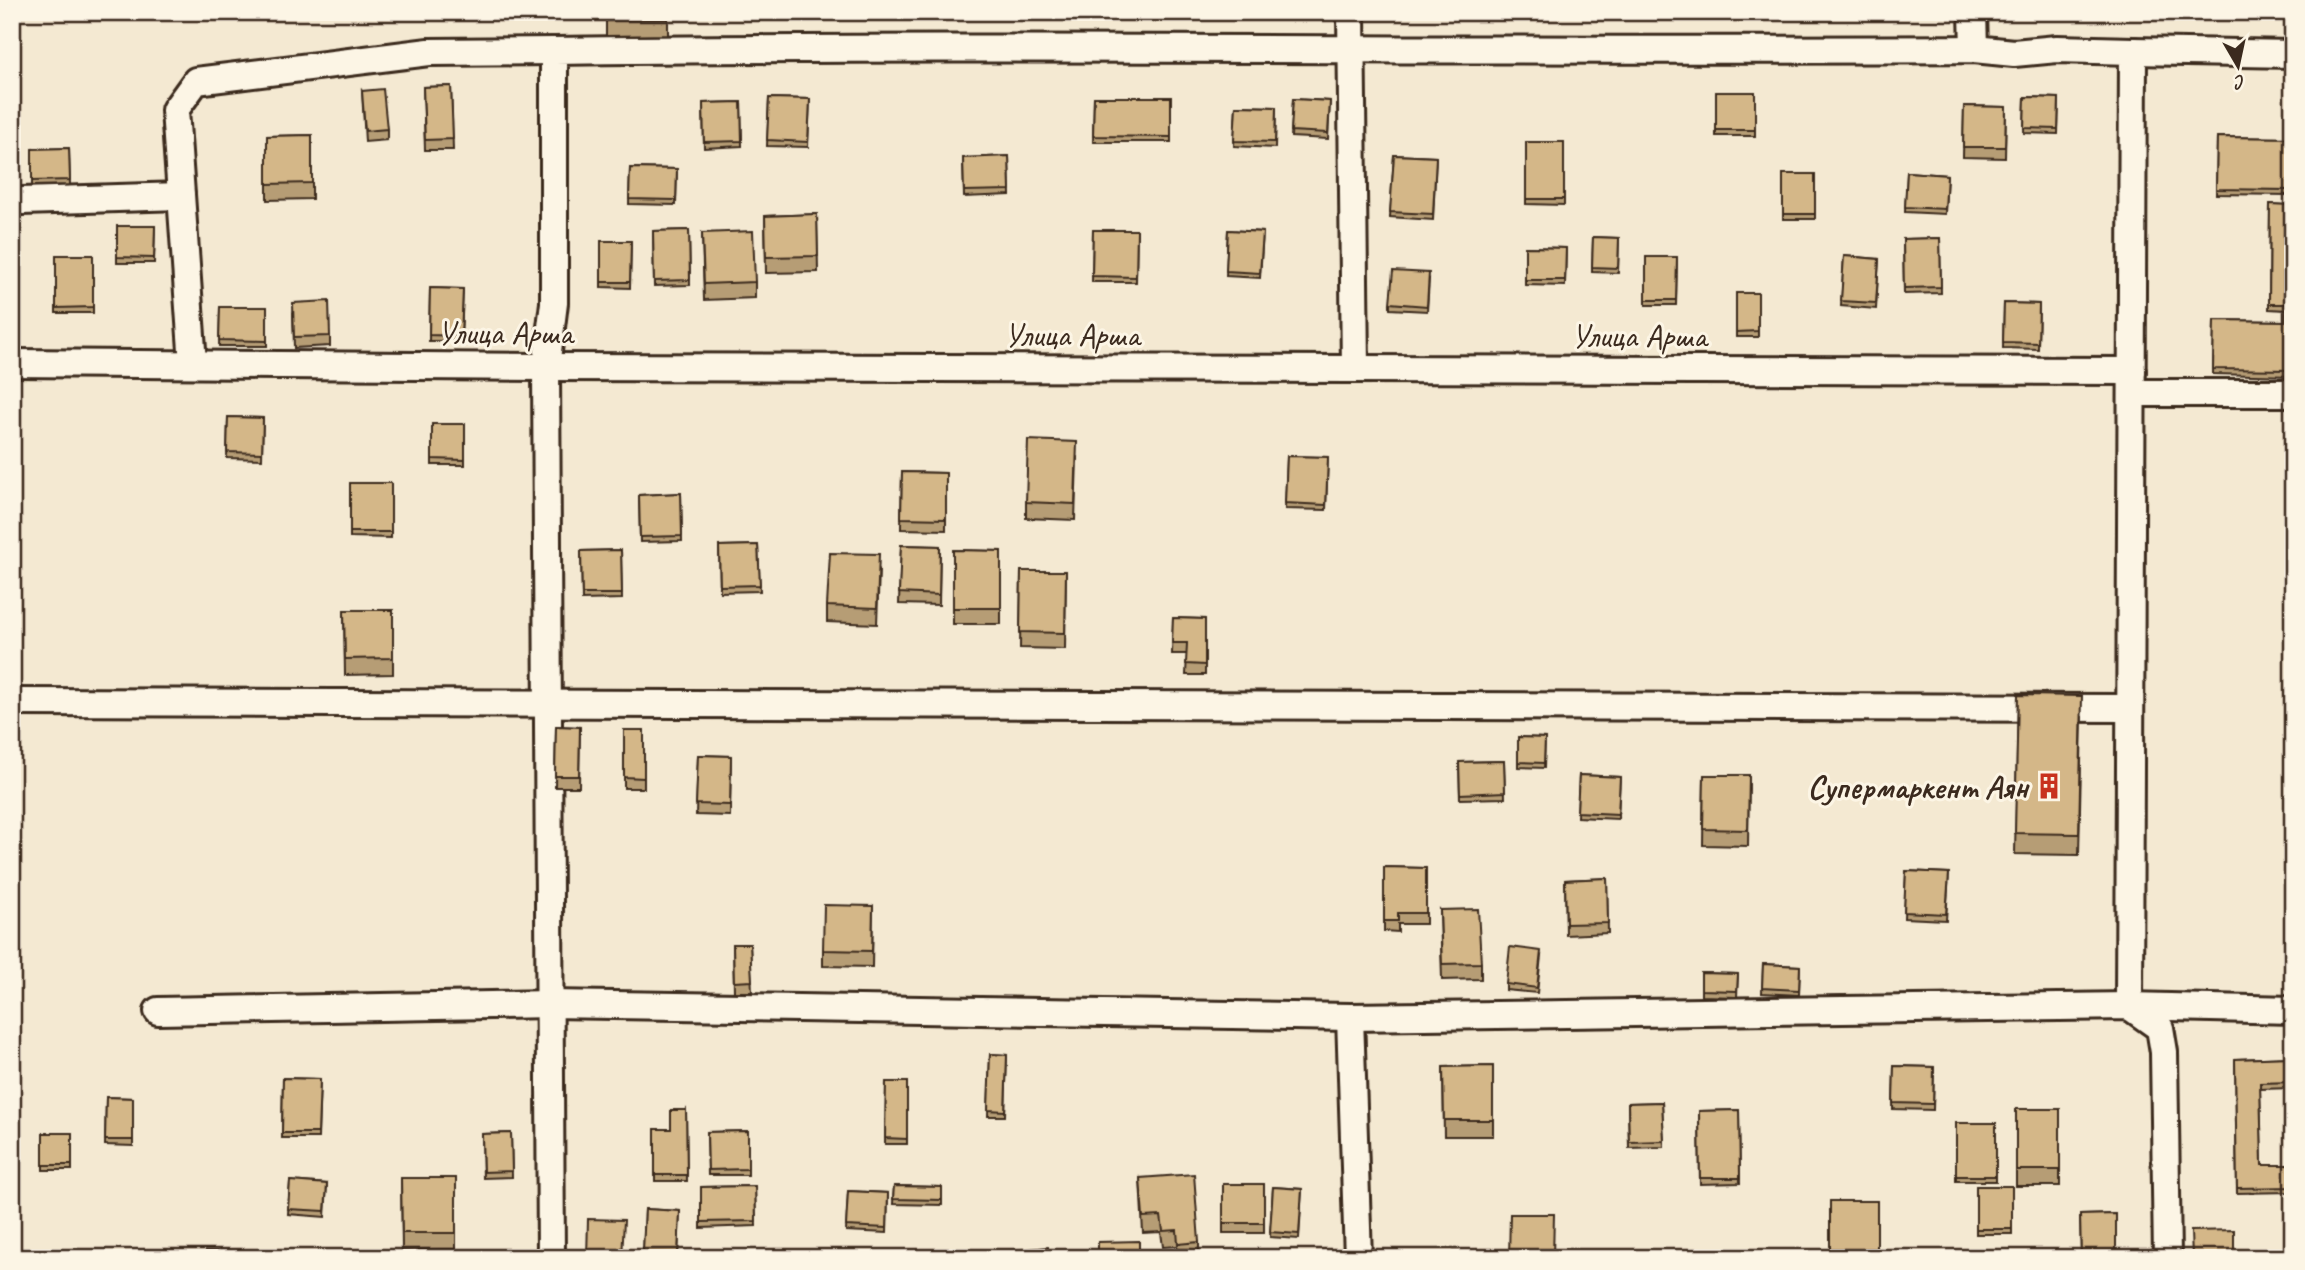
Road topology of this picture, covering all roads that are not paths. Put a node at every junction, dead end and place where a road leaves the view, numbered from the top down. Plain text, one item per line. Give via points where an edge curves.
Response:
1 (1351, 12) edge
2 (1973, 12) edge
3 (1353, 49) junction
4 (1974, 49) junction
5 (554, 51) junction
6 (2133, 51) junction
7 (2293, 54) edge
8 (181, 195) junction
9 (22, 201) dead end
10 (12, 363) edge
11 (193, 365) junction
12 (546, 367) junction
13 (1355, 369) junction
14 (2132, 382) junction
15 (2293, 393) edge
16 (12, 702) edge
17 (546, 704) junction
18 (2130, 708) junction
19 (550, 1004) junction
20 (2129, 1006) junction
21 (2293, 1010) edge
22 (158, 1011) dead end
23 (1350, 1017) junction
24 (551, 1258) edge
25 (1358, 1258) edge
26 (2167, 1258) edge

1 - 3 street
2 - 4 street
3 - 4 street
3 - 5 street
3 - 13 street
4 - 6 street
5 - 8 street via 429,52 196,81 175,110
5 - 12 street via 554,303
6 - 7 street
6 - 14 street
8 - 9 street
8 - 11 street
10 - 11 street, Улица Арша
11 - 12 street, Улица Арша
12 - 13 street, Улица Арша
12 - 17 street
13 - 14 street, Улица Арша
14 - 15 street, Улица Арша
14 - 18 street
16 - 17 street
17 - 18 street
17 - 19 street
18 - 20 street
19 - 22 street
19 - 23 street
19 - 24 street
20 - 21 street
20 - 23 street
20 - 26 street via 2160,1028 2164,1052
23 - 25 street

